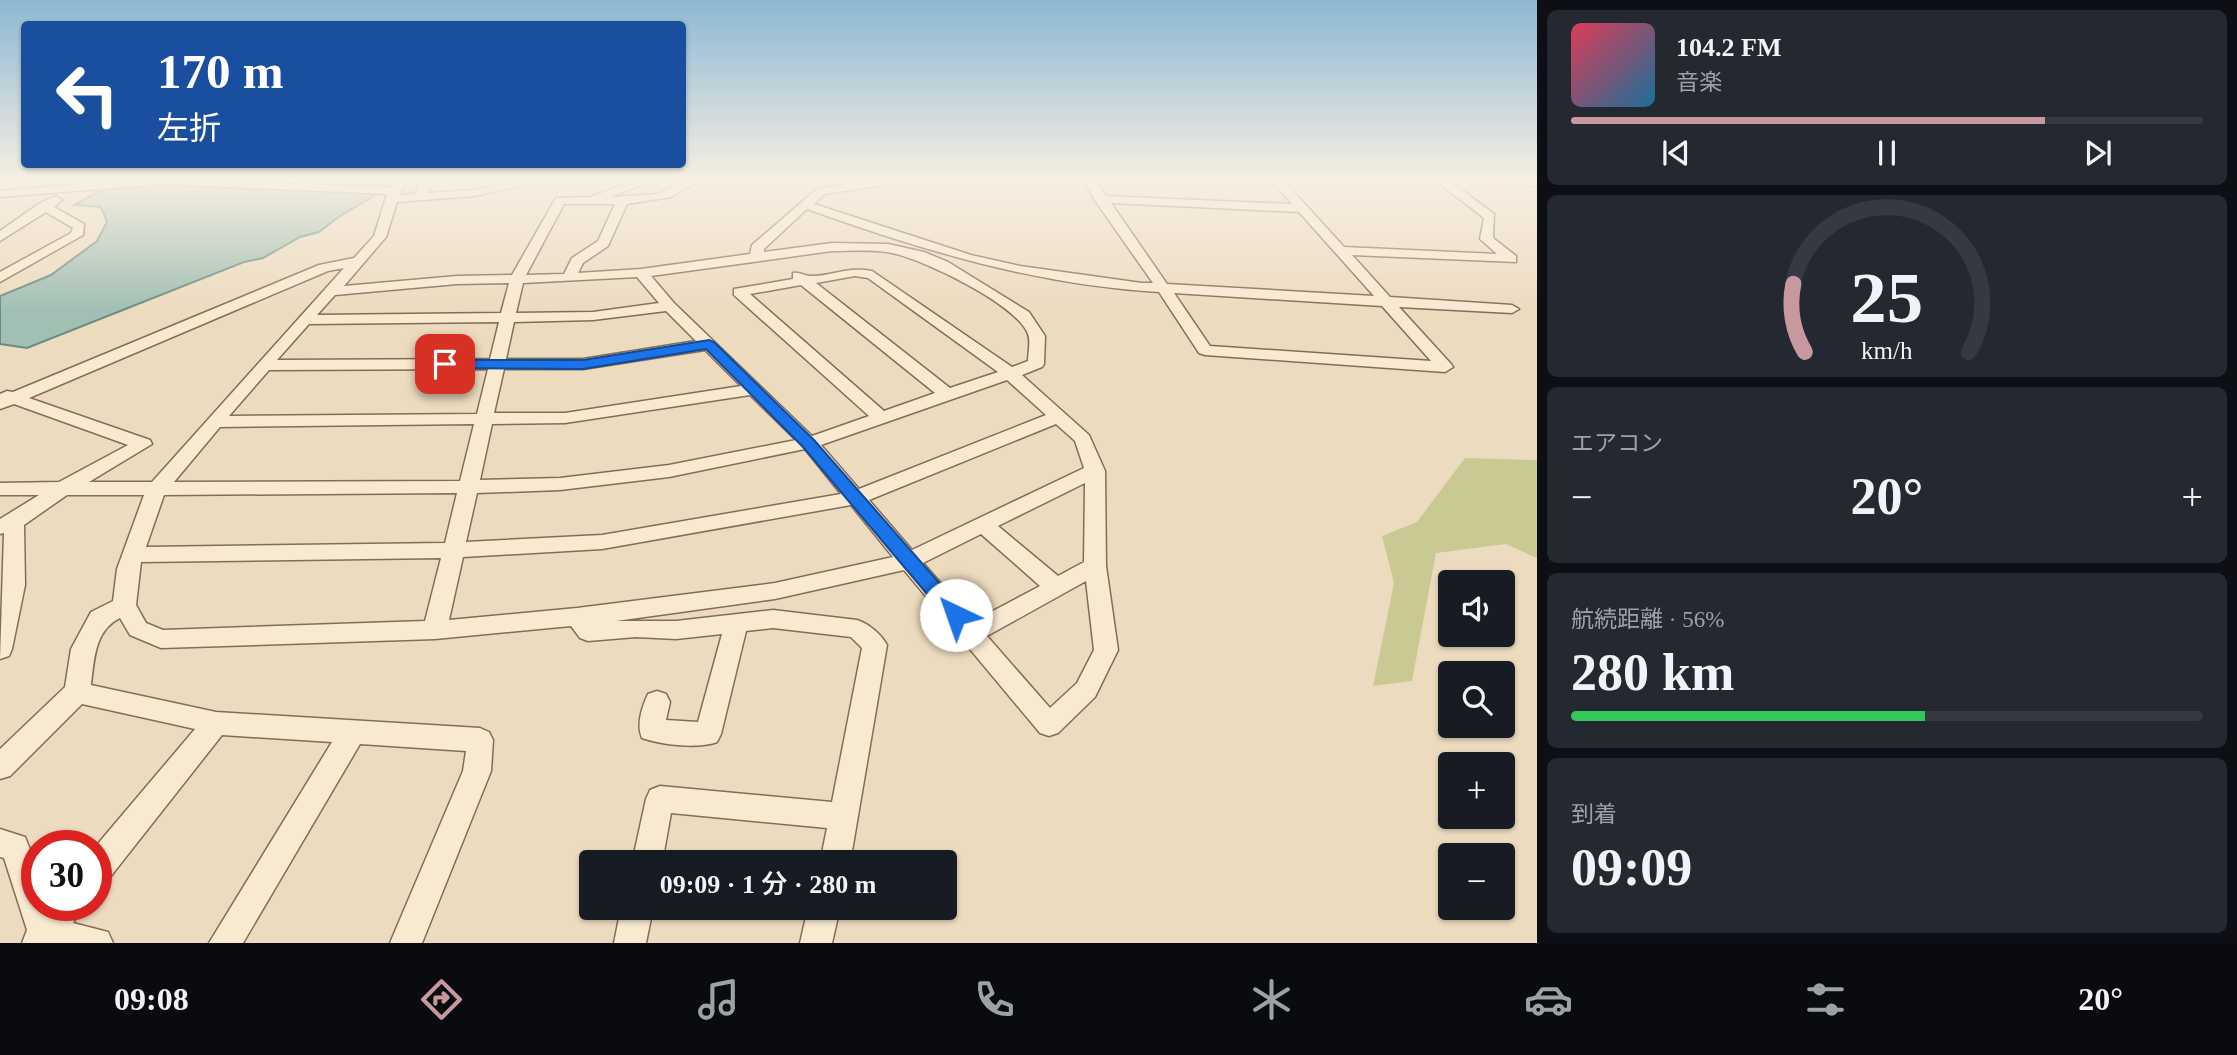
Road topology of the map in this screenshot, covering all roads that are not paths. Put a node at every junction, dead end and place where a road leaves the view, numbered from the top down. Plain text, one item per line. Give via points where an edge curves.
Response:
1 (22, 223) edge
2 (73, 223) edge
3 (384, 223) edge
4 (548, 223) edge
5 (613, 223) edge
6 (785, 223) edge
7 (861, 223) edge
8 (1117, 223) edge
9 (1316, 223) edge
10 (1489, 223) edge
11 (0, 237) edge
12 (1343, 251) junction
13 (765, 256) junction
14 (359, 261) junction
15 (640, 273) junction
16 (0, 278) edge
17 (517, 278) junction
18 (569, 278) junction
19 (803, 281) junction
20 (1162, 288) junction
21 (331, 291) junction
22 (1386, 302) junction
23 (669, 306) junction
24 (1512, 309) dead end
25 (508, 318) junction
26 (305, 320) junction
27 (709, 344) junction
28 (496, 364) junction
29 (264, 365) junction
30 (1010, 373) junction
31 (754, 389) junction
32 (948, 395) junction
33 (5, 398) edge
34 (1057, 417) junction
35 (882, 418) junction
36 (484, 419) junction
37 (215, 422) junction
38 (808, 443) junction
39 (1095, 471) junction
40 (469, 487) junction
41 (0, 489) edge
42 (61, 489) junction
43 (156, 490) junction
44 (855, 498) junction
45 (7, 525) edge
46 (983, 525) junction
47 (454, 550) junction
48 (133, 555) junction
49 (908, 561) junction
50 (1096, 566) junction
51 (1056, 587) junction
52 (7, 588) edge
53 (124, 606) junction
54 (577, 617) junction
55 (736, 625) junction
56 (435, 630) junction
57 (972, 633) junction
58 (0, 649) edge
59 (77, 692) junction
60 (657, 702) dead end
61 (215, 723) junction
62 (353, 732) junction
63 (0, 767) edge
64 (844, 816) junction
65 (0, 843) edge
66 (112, 850) edge
67 (650, 850) edge
68 (837, 850) edge
69 (635, 920) edge
70 (821, 920) edge
71 (55, 921) edge
72 (41, 939) edge
73 (97, 943) edge
74 (225, 943) edge
75 (406, 943) edge
76 (630, 943) edge
77 (816, 943) edge

1 - 11 street
2 - 16 street via 80,227 77,236
3 - 14 street via 380,237
4 - 17 street
5 - 18 street via 603,243 577,261
6 - 13 street via 757,248
7 - 20 street via 1020,270
8 - 20 street
9 - 12 street
10 - 12 street via 1486,239 1511,259
12 - 22 street
13 - 15 street
13 - 19 street
13 - 30 street via 870,246 905,251 943,265 1015,309 1035,330 1036,364
14 - 21 street
14 - 33 street via 324,268
15 - 18 street
15 - 23 street
17 - 18 street
17 - 21 street
17 - 25 street
19 - 30 street via 855,272 872,275
19 - 32 street
19 - 35 street via 739,292
20 - 22 street
20 - 22 street via 1205,350 1445,367
21 - 26 street
22 - 24 street
23 - 25 street via 593,316
23 - 27 street
25 - 26 street
25 - 28 street
26 - 29 street
27 - 28 street via 583,365
27 - 31 street
28 - 29 street
28 - 36 street
29 - 37 street
30 - 32 street
30 - 34 street
31 - 36 street via 565,418
31 - 38 street
32 - 35 street
33 - 42 street via 143,444
34 - 39 street via 1083,439
34 - 44 street
35 - 38 street
36 - 37 street
36 - 40 street
37 - 43 street
38 - 40 street via 669,471 560,484
38 - 44 street
39 - 46 street
39 - 50 street
40 - 43 street
40 - 47 street
41 - 42 street
42 - 43 street
42 - 45 street
43 - 48 street
44 - 47 street via 602,542
44 - 49 street
45 - 52 street
46 - 49 street
46 - 51 street
47 - 48 street
47 - 56 street
48 - 53 street
49 - 54 street via 775,591
49 - 57 street
50 - 51 street
50 - 57 street via 1105,650 1086,690 1049,725
51 - 57 street
52 - 58 street
53 - 56 street via 138,629 161,639
53 - 59 street via 99,618 83,649
54 - 55 street via 588,632
54 - 56 street
55 - 60 street via 708,734 651,730
55 - 64 street via 773,619 857,629 875,645
59 - 61 street
59 - 63 street
61 - 62 street
61 - 66 street
62 - 74 street
62 - 75 street via 480,740 477,771
64 - 67 street via 660,799
64 - 68 street
65 - 72 street via 15,847
69 - 76 street
70 - 77 street
71 - 72 street
72 - 73 street

